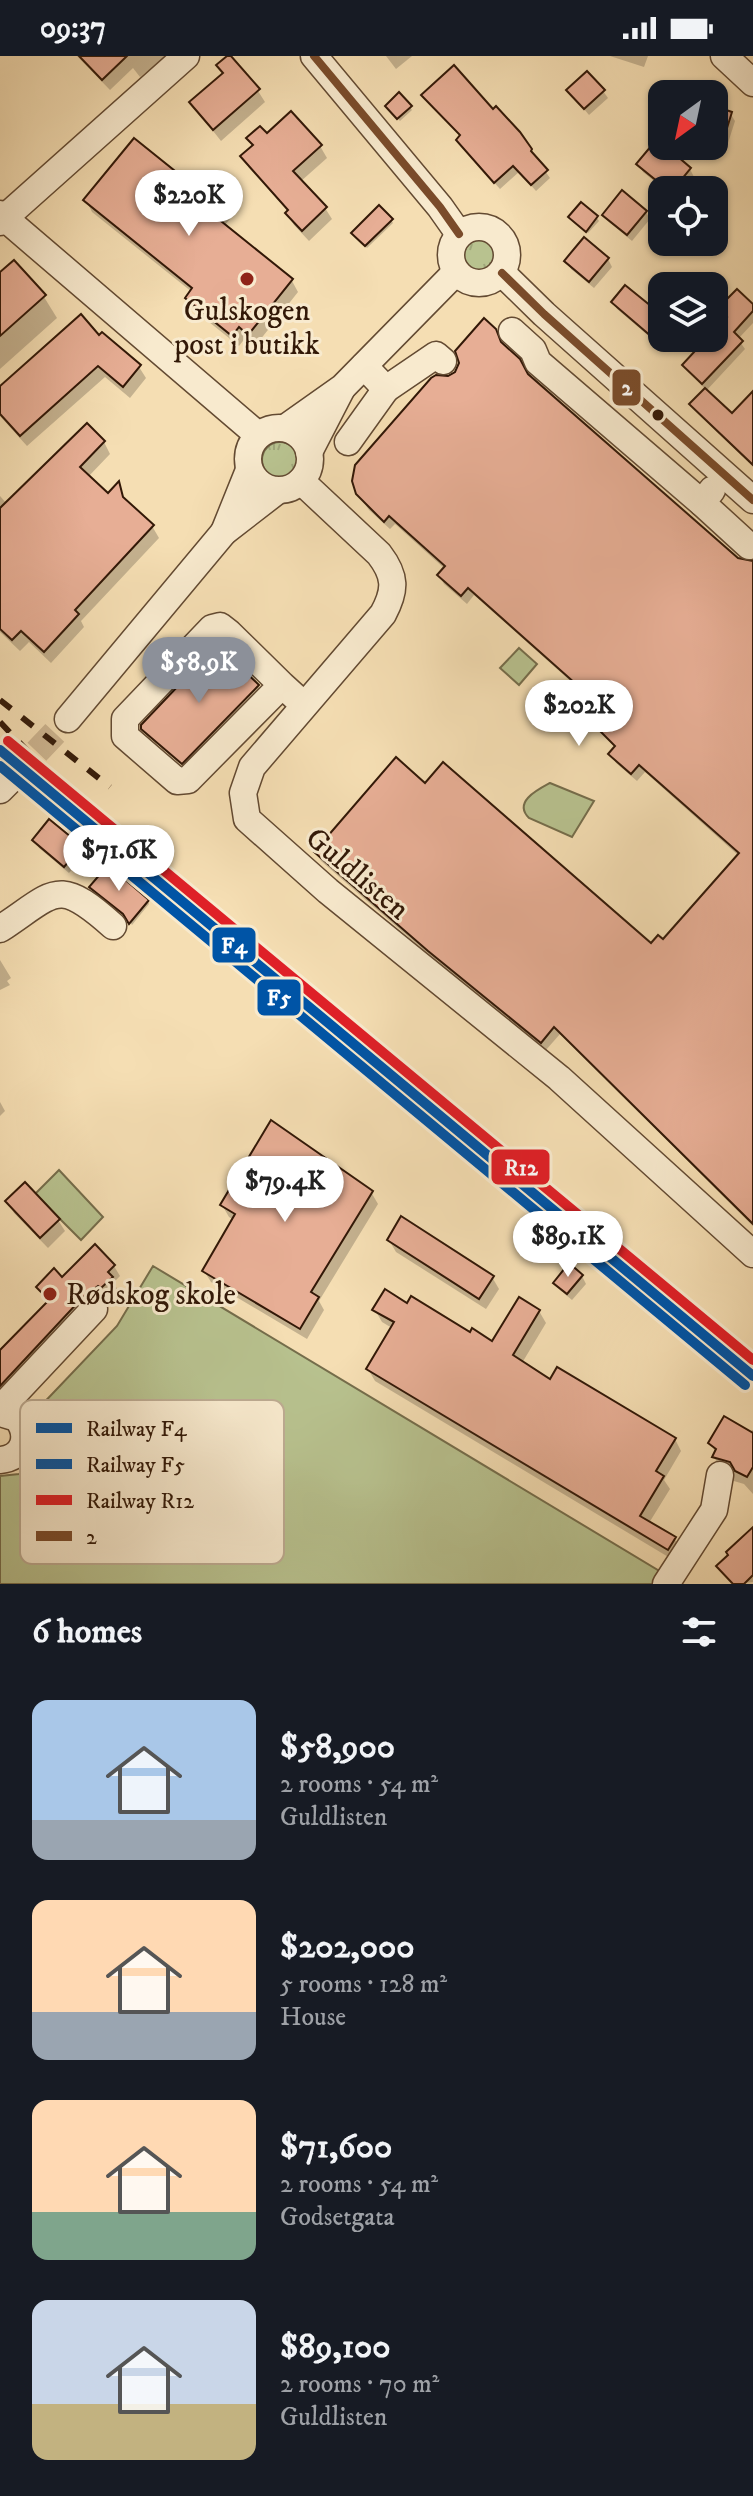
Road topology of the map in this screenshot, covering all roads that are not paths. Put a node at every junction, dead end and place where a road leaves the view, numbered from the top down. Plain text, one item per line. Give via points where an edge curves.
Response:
1 (186, 56) edge
2 (314, 56) edge
3 (724, 56) edge
4 (753, 83) edge
5 (1, 218) edge
6 (459, 234) junction
7 (456, 272) junction
8 (502, 273) junction
9 (512, 331) dead end
10 (443, 361) dead end
11 (364, 366) junction
12 (343, 387) junction
13 (386, 389) junction
14 (285, 428) junction
15 (258, 435) junction
16 (348, 442) dead end
17 (309, 452) junction
18 (249, 470) junction
19 (725, 476) junction
20 (289, 486) junction
21 (753, 500) edge
22 (702, 503) junction
23 (224, 532) junction
24 (749, 546) dead end
25 (282, 685) junction
26 (304, 705) junction
27 (68, 719) tunnel mouth
28 (113, 926) dead end
29 (0, 929) edge
30 (753, 1254) edge
31 (94, 1309) dead end
32 (0, 1411) edge
33 (20, 1423) edge
34 (20, 1449) edge
35 (0, 1460) edge
36 (720, 1475) dead end
37 (666, 1584) edge

1 - 5 street
2 - 6 street
3 - 4 street
5 - 15 street
6 - 7 street via 450,257
6 - 8 street via 477,226 495,231 506,247
7 - 8 street via 478,283
7 - 11 street
8 - 19 street
9 - 22 street via 538,362
10 - 13 street via 436,355
11 - 12 street
11 - 13 street
12 - 14 street
12 - 17 street
13 - 16 street
14 - 15 street
14 - 17 street via 301,437
15 - 18 street via 247,454
17 - 20 street via 307,473
18 - 20 street via 260,485
18 - 23 street
19 - 21 street
19 - 22 street
20 - 23 street
20 - 26 street, Guldlisten via 379,554 389,566 394,588 383,614
22 - 24 street
23 - 27 street
25 - 25 street via 188,780 177,781 125,736 125,719 212,628 220,626 229,633
25 - 26 street
26 - 30 street, Guldlisten via 252,767 243,793 247,819 559,1078
28 - 29 street via 77,896 60,893
31 - 32 street
32 - 33 street
34 - 35 street
36 - 37 street via 714,1510

